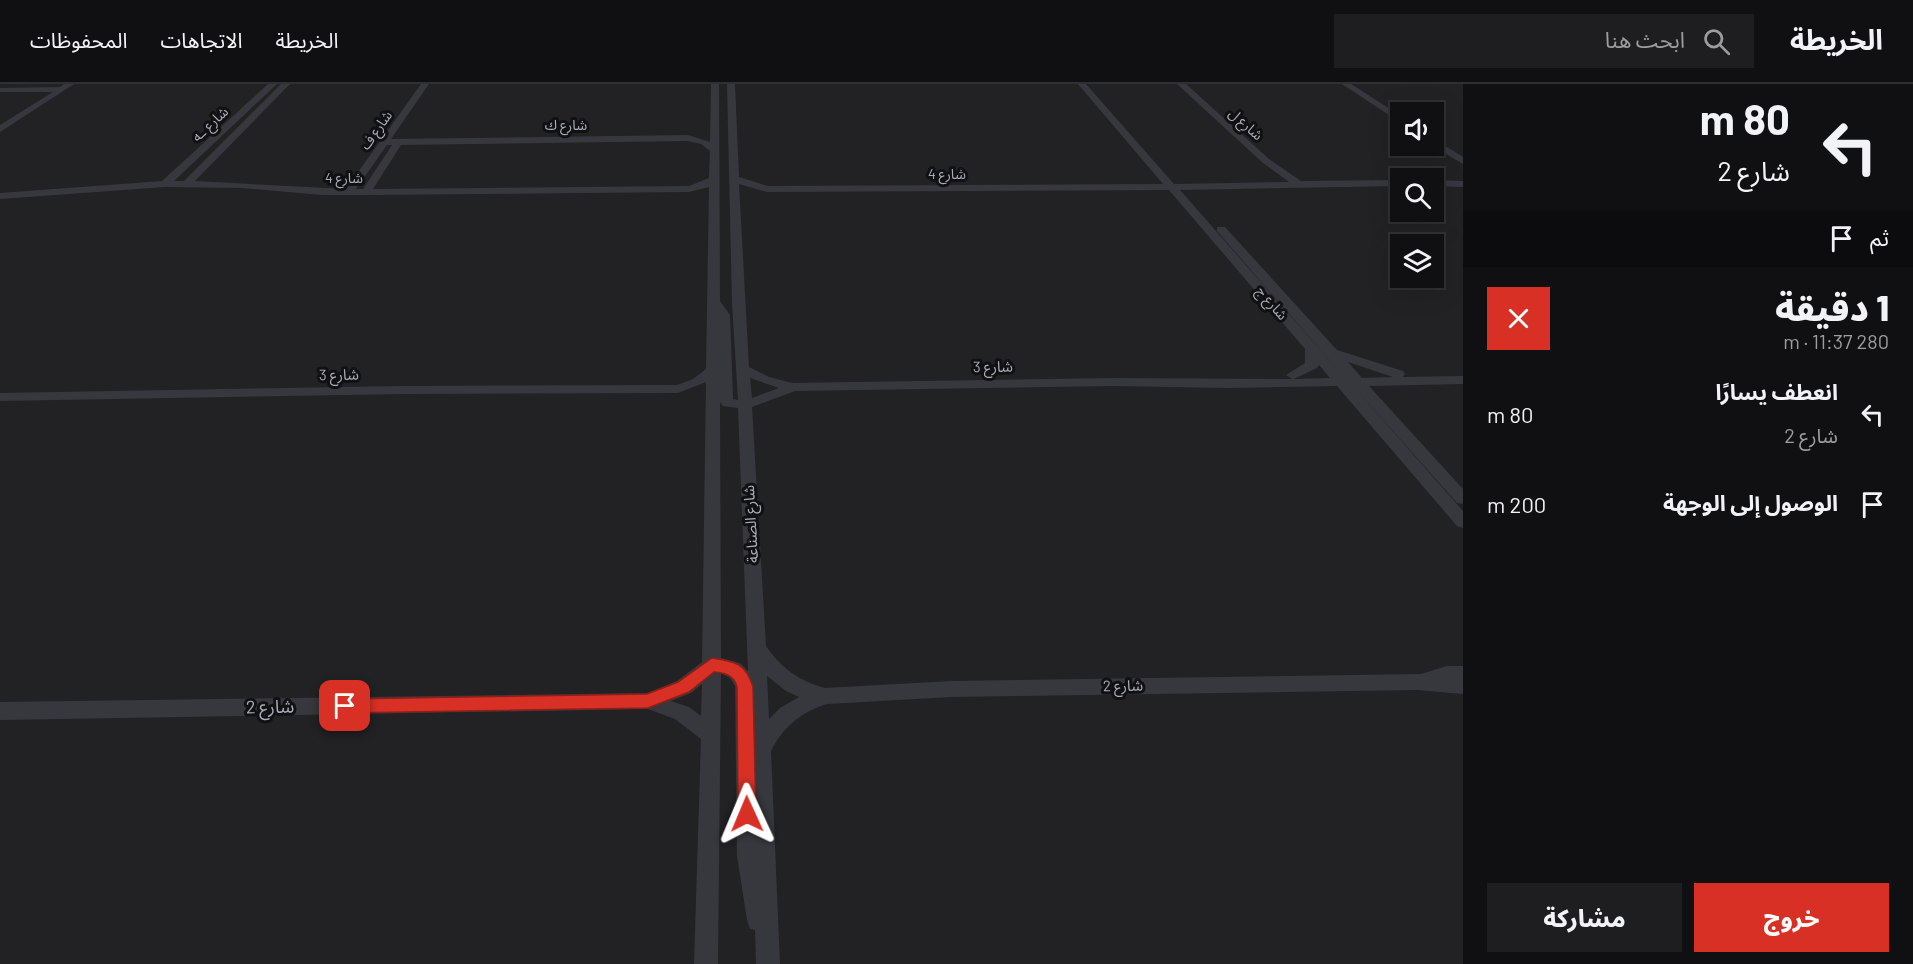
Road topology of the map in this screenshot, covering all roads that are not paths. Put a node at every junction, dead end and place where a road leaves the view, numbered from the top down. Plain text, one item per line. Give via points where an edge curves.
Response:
1 (273, 84) edge
2 (286, 84) edge
3 (425, 84) edge
4 (437, 84) edge
5 (715, 84) edge
6 (731, 84) edge
7 (1181, 84) edge
8 (1356, 86) edge
9 (1092, 89) edge
10 (50, 90) edge
11 (0, 92) edge
12 (258, 97) junction
13 (273, 97) junction
14 (1390, 104) edge
15 (1390, 112) edge
16 (0, 121) edge
17 (1120, 122) junction
18 (715, 128) junction
19 (0, 129) edge
20 (409, 132) dead end
21 (688, 138) junction
22 (428, 140) junction
23 (385, 141) junction
24 (399, 141) junction
25 (1444, 141) edge
26 (1444, 147) edge
27 (713, 149) junction
28 (1463, 151) edge
29 (390, 153) junction
30 (1463, 161) edge
31 (1159, 172) junction
32 (735, 179) junction
33 (714, 180) junction
34 (1463, 182) edge
35 (1390, 183) edge
36 (1444, 183) edge
37 (165, 184) junction
38 (187, 184) junction
39 (1209, 184) junction
40 (1292, 184) junction
41 (1151, 185) junction
42 (1179, 187) junction
43 (689, 189) junction
44 (767, 189) junction
45 (349, 192) junction
46 (366, 192) junction
47 (0, 196) edge
48 (714, 200) junction
49 (736, 201) junction
50 (713, 302) junction
51 (1311, 349) junction
52 (1332, 352) junction
53 (741, 368) junction
54 (712, 371) junction
55 (1463, 372) edge
56 (1399, 377) junction
57 (1346, 378) junction
58 (1298, 379) junction
59 (1463, 380) edge
60 (792, 387) junction
61 (678, 389) junction
62 (0, 397) edge
63 (745, 405) junction
64 (1362, 406) junction
65 (712, 408) junction
66 (1383, 409) junction
67 (1463, 499) edge
68 (1463, 522) edge
69 (756, 648) junction
70 (712, 665) junction
71 (1463, 674) edge
72 (1418, 682) junction
73 (1463, 686) edge
74 (827, 696) junction
75 (648, 701) junction
76 (0, 711) edge
77 (711, 735) junction
78 (761, 750) junction
79 (768, 957) edge
80 (706, 964) edge

1 - 12 street, شارع ـه
2 - 13 street, شارع ـه
3 - 23 street, شارع ف
4 - 24 street, شارع ف
5 - 18 street
6 - 32 street, شارع الصناعة
7 - 40 street, شارع ل
8 - 14 street
8 - 15 street
9 - 17 street, شارع ج
10 - 11 street
10 - 16 street
10 - 19 street
12 - 13 street
12 - 37 street, شارع ـه
13 - 38 street, شارع ـه
17 - 31 street, شارع ج
17 - 42 street, شارع ج
18 - 21 street, شارع ك
18 - 27 street
20 - 22 street
21 - 22 street, شارع ك
21 - 27 street, شارع ك
22 - 24 street, شارع ك
22 - 29 street
23 - 24 street, شارع ك
23 - 45 street, شارع ف
24 - 29 street, شارع ف
25 - 28 street
26 - 30 street
27 - 33 street
29 - 46 street, شارع ف
31 - 41 street
31 - 42 street, شارع ج
32 - 44 street, شارع 4
32 - 49 street, شارع الصناعة
33 - 43 street, شارع 4
33 - 48 street
34 - 36 street
35 - 40 street, شارع 4
37 - 38 street, شارع 4
37 - 47 street, شارع 4
38 - 45 street, شارع 4
39 - 40 street, شارع 4
39 - 42 street, شارع 4
39 - 42 street via 1198,190
41 - 42 street
41 - 42 street, شارع 4
41 - 44 street, شارع 4
42 - 51 street, شارع ج
42 - 52 street, شارع ج
43 - 46 street, شارع 4
43 - 48 street, شارع 4
44 - 49 street, شارع 4
45 - 46 street, شارع 4
48 - 50 street
49 - 53 street, شارع الصناعة
50 - 54 street
50 - 63 street via 724,315 726,400 733,405
51 - 57 street, شارع ج
51 - 58 street via 1312,365
52 - 56 street
52 - 57 street, شارع ج
53 - 60 street, شارع 3 via 764,380
53 - 63 street, شارع الصناعة
54 - 61 street, شارع 3 via 698,382
54 - 65 street
55 - 56 street, شارع 3
56 - 57 street, شارع 3
56 - 59 street, شارع 3
56 - 66 street via 1384,389
57 - 58 street, شارع 3
57 - 64 street, شارع ج
57 - 66 street, شارع ج
58 - 60 street, شارع 3
58 - 64 street
60 - 63 street, شارع 3
61 - 62 street, شارع 3
61 - 65 street, شارع 3 via 698,396
63 - 69 street, شارع الصناعة
64 - 68 street, شارع ج
65 - 70 street
66 - 67 street, شارع ج
69 - 74 street, شارع 2 via 774,673 789,684
69 - 78 street, شارع الصناعة
70 - 75 street, شارع 2 via 684,687
70 - 77 street
70 - 79 street via 737,670 745,687 748,856 755,907
71 - 72 street, شارع 2
72 - 73 street, شارع 2
72 - 74 street, شارع 2 via 963,688
74 - 78 street, شارع 2 via 786,714 768,733
75 - 76 street, شارع 2
75 - 77 street, شارع 2 via 682,713
77 - 80 street
78 - 79 street, شارع الصناعة

